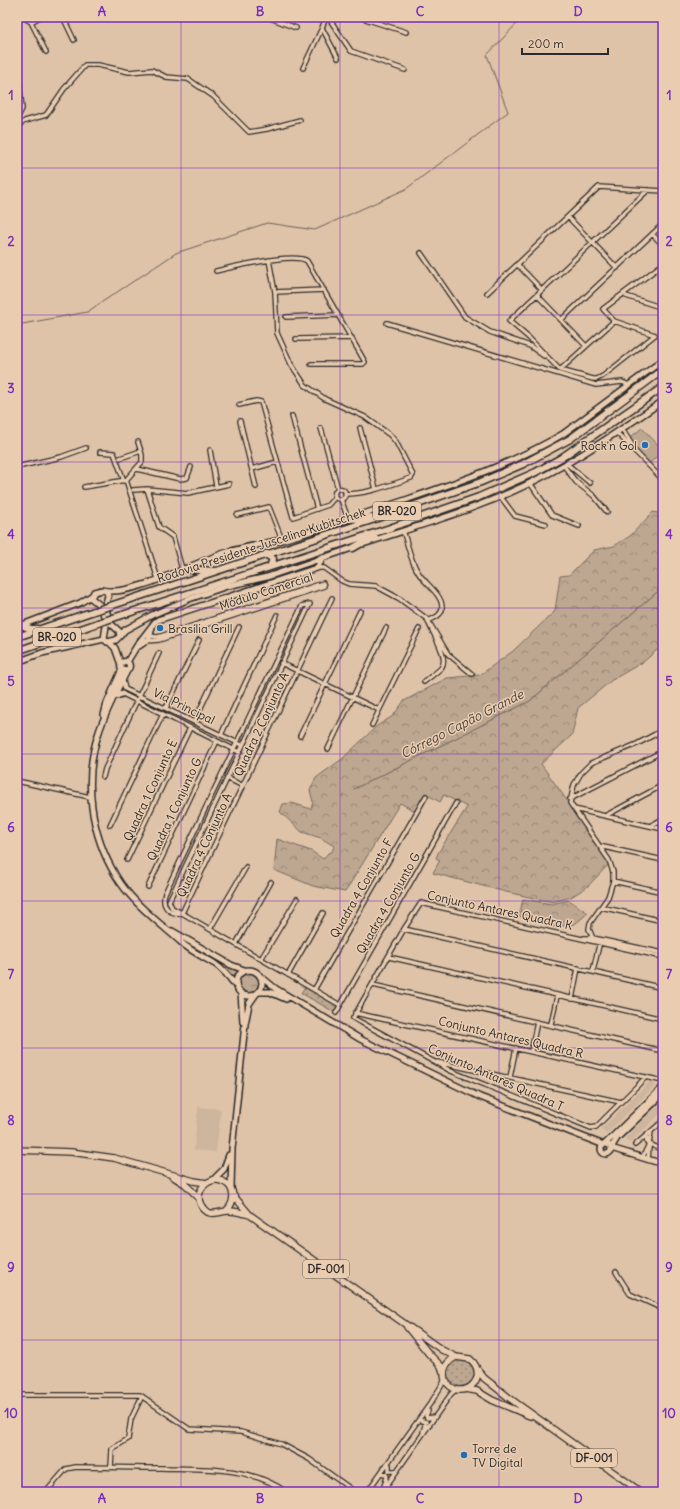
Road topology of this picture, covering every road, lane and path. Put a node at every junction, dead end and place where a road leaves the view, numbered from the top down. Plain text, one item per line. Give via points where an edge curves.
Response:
1 (23, 17) edge
2 (40, 17) edge
3 (63, 17) edge
4 (268, 17) edge
5 (327, 17) edge
6 (359, 17) edge
7 (31, 22) junction
8 (296, 28) dead end
9 (322, 28) junction
10 (406, 32) dead end
11 (74, 40) dead end
12 (46, 52) dead end
13 (338, 58) dead end
14 (17, 59) edge
15 (303, 68) dead end
16 (405, 70) dead end
17 (17, 119) edge
18 (300, 120) dead end
19 (17, 126) edge
20 (648, 190) junction
21 (663, 191) edge
22 (568, 217) junction
23 (663, 224) edge
24 (652, 234) junction
25 (592, 242) junction
26 (663, 245) edge
27 (421, 253) dead end
28 (269, 260) junction
29 (517, 264) junction
30 (663, 264) edge
31 (617, 268) junction
32 (216, 271) dead end
33 (324, 290) junction
34 (542, 290) junction
35 (275, 292) junction
36 (487, 293) dead end
37 (536, 295) junction
38 (626, 296) dead end
39 (663, 308) edge
40 (338, 315) junction
41 (286, 317) dead end
42 (561, 320) junction
43 (614, 321) junction
44 (387, 323) dead end
45 (352, 338) junction
46 (296, 339) dead end
47 (586, 346) junction
48 (663, 360) edge
49 (551, 361) junction
50 (310, 364) dead end
51 (560, 370) junction
52 (663, 370) edge
53 (629, 385) junction
54 (663, 387) edge
55 (663, 390) edge
56 (656, 392) junction
57 (663, 401) edge
58 (239, 405) dead end
59 (292, 416) dead end
60 (240, 421) dead end
61 (321, 428) dead end
62 (360, 428) dead end
63 (619, 431) junction
64 (138, 442) dead end
65 (86, 448) dead end
66 (210, 450) dead end
67 (141, 451) junction
68 (100, 452) dead end
69 (120, 458) dead end
70 (277, 462) junction
71 (565, 465) junction
72 (17, 467) edge
73 (191, 467) dead end
74 (138, 469) junction
75 (252, 469) junction
76 (663, 479) edge
77 (125, 481) junction
78 (590, 483) dead end
79 (229, 484) dead end
80 (530, 484) junction
81 (84, 486) dead end
82 (216, 486) junction
83 (256, 487) dead end
84 (147, 489) junction
85 (338, 489) junction
86 (376, 489) junction
87 (133, 490) dead end
88 (345, 494) junction
89 (500, 496) junction
90 (335, 497) junction
91 (340, 500) junction
92 (317, 509) junction
93 (607, 512) dead end
94 (237, 515) dead end
95 (378, 518) junction
96 (348, 519) junction
97 (546, 524) dead end
98 (579, 526) dead end
99 (387, 529) junction
100 (403, 531) junction
101 (282, 540) junction
102 (353, 548) junction
103 (266, 554) junction
104 (323, 558) junction
105 (270, 567) junction
106 (318, 568) junction
107 (182, 569) junction
108 (218, 571) junction
109 (267, 577) junction
110 (158, 579) junction
111 (274, 582) junction
112 (317, 586) dead end
113 (107, 592) junction
114 (91, 596) junction
115 (332, 598) dead end
116 (360, 611) dead end
117 (277, 615) dead end
118 (428, 621) junction
119 (19, 626) edge
120 (239, 627) dead end
121 (44, 628) junction
122 (386, 628) dead end
123 (419, 629) dead end
124 (120, 636) junction
125 (17, 637) edge
126 (147, 638) junction
127 (104, 639) junction
128 (199, 640) dead end
129 (109, 642) junction
130 (17, 651) edge
131 (280, 652) junction
132 (159, 653) dead end
133 (286, 654) junction
134 (17, 662) edge
135 (281, 663) junction
136 (125, 665) junction
137 (297, 671) junction
138 (472, 674) dead end
139 (123, 679) junction
140 (424, 682) dead end
141 (324, 684) junction
142 (117, 686) junction
143 (122, 694) junction
144 (139, 695) junction
145 (114, 697) junction
146 (352, 697) junction
147 (136, 701) junction
148 (253, 707) junction
149 (166, 708) junction
150 (259, 710) junction
151 (379, 710) junction
152 (163, 714) junction
153 (178, 714) junction
154 (175, 720) junction
155 (194, 722) junction
156 (102, 724) junction
157 (199, 724) junction
158 (372, 725) dead end
159 (190, 728) junction
160 (663, 730) edge
161 (196, 731) junction
162 (221, 735) junction
163 (300, 736) dead end
164 (231, 739) junction
165 (217, 741) junction
166 (236, 742) junction
167 (242, 745) junction
168 (228, 746) junction
169 (233, 748) junction
170 (328, 749) dead end
171 (663, 751) edge
172 (239, 752) junction
173 (103, 777) dead end
174 (227, 778) junction
175 (17, 781) edge
176 (217, 782) junction
177 (224, 785) junction
178 (663, 785) edge
179 (243, 786) junction
180 (426, 796) dead end
181 (90, 797) junction
182 (570, 799) junction
183 (456, 803) dead end
184 (574, 809) junction
185 (605, 816) junction
186 (663, 819) edge
187 (110, 824) dead end
188 (650, 826) junction
189 (663, 829) edge
190 (599, 846) junction
191 (127, 860) dead end
192 (663, 860) edge
193 (246, 868) dead end
194 (176, 870) junction
195 (182, 872) junction
196 (613, 881) junction
197 (271, 882) dead end
198 (148, 886) dead end
199 (663, 892) edge
200 (296, 898) dead end
201 (601, 907) junction
202 (182, 913) junction
203 (323, 913) dead end
204 (663, 922) edge
205 (163, 926) junction
206 (210, 929) junction
207 (404, 929) junction
208 (589, 929) junction
209 (584, 939) junction
210 (594, 939) junction
211 (600, 941) junction
212 (236, 944) junction
213 (663, 954) edge
214 (389, 957) junction
215 (663, 957) edge
216 (261, 959) junction
217 (578, 968) junction
218 (247, 971) junction
219 (593, 971) junction
220 (288, 975) junction
221 (260, 976) junction
222 (373, 985) junction
223 (236, 986) junction
224 (663, 988) edge
225 (314, 990) junction
226 (240, 993) junction
227 (257, 993) junction
228 (557, 996) junction
229 (572, 999) junction
230 (340, 1004) junction
231 (304, 1006) junction
232 (336, 1013) dead end
233 (355, 1013) junction
234 (663, 1019) edge
235 (537, 1022) junction
236 (551, 1024) junction
237 (244, 1035) junction
238 (516, 1048) junction
239 (531, 1051) junction
240 (663, 1051) edge
241 (431, 1061) junction
242 (454, 1066) junction
243 (452, 1071) junction
244 (510, 1077) junction
245 (646, 1077) junction
246 (663, 1081) edge
247 (662, 1091) edge
248 (622, 1102) junction
249 (663, 1121) edge
250 (630, 1122) junction
251 (651, 1132) junction
252 (646, 1136) junction
253 (617, 1138) junction
254 (635, 1145) dead end
255 (649, 1145) junction
256 (604, 1147) junction
257 (232, 1149) junction
258 (17, 1150) edge
259 (663, 1150) edge
260 (610, 1151) junction
261 (622, 1151) junction
262 (635, 1155) junction
263 (642, 1158) junction
264 (648, 1160) junction
265 (663, 1164) edge
266 (162, 1170) junction
267 (213, 1180) junction
268 (207, 1182) junction
269 (231, 1188) junction
270 (233, 1195) junction
271 (199, 1198) junction
272 (226, 1211) junction
273 (250, 1215) junction
274 (616, 1272) dead end
275 (663, 1309) edge
276 (402, 1323) junction
277 (456, 1357) junction
278 (478, 1370) junction
279 (444, 1372) junction
280 (445, 1380) junction
281 (466, 1389) junction
282 (456, 1390) junction
283 (17, 1395) edge
284 (142, 1396) junction
285 (432, 1401) junction
286 (435, 1417) junction
287 (419, 1420) junction
288 (546, 1424) junction
289 (421, 1437) junction
290 (392, 1458) junction
291 (111, 1468) junction
292 (396, 1471) junction
293 (382, 1473) junction
294 (382, 1491) edge
295 (46, 1492) edge
296 (286, 1492) edge
297 (355, 1492) edge
298 (369, 1492) edge
299 (641, 1492) edge

1 - 7 street
2 - 7 street
3 - 11 street
4 - 8 street
5 - 9 street
5 - 16 street via 351,51
6 - 10 street
7 - 12 street
9 - 13 street
9 - 15 street
14 - 17 street via 22,109
18 - 19 street via 248,132 213,96 188,79 166,77 152,70 130,72 85,65 46,115
20 - 21 street
20 - 22 street via 599,187
20 - 25 street
22 - 25 street
22 - 29 street
23 - 24 street
24 - 26 street
24 - 31 street
25 - 31 street
25 - 34 street
27 - 49 street via 465,317 490,332 530,346
28 - 32 street
28 - 33 street via 305,259 310,263
28 - 35 street
29 - 34 street
29 - 36 street
30 - 43 street via 604,306 604,311
31 - 42 street
33 - 35 street
33 - 40 street
34 - 37 street
35 - 86 street via 277,333 291,364 305,385 325,399 365,417 390,435 413,475
37 - 42 street
37 - 49 street via 510,323
38 - 39 street
40 - 41 street
40 - 45 street
42 - 47 street
43 - 47 street
43 - 51 street via 656,335 598,379
44 - 53 street via 596,385 622,382
45 - 46 street
45 - 50 street via 365,363
47 - 51 street
48 - 53 main road
49 - 51 street
52 - 95 highway, Rodovia Presidente Juscelino Kubitschek / BR-020 via 578,433 542,455 481,482
53 - 96 main road via 576,426 527,454 474,477
54 - 56 highway, Rodovia Presidente Juscelino Kubitschek / BR-020
55 - 56 highway
56 - 99 highway, Rodovia Presidente Juscelino Kubitschek / BR-020 via 583,444 536,472 479,497
57 - 63 main road
58 - 70 street via 261,402
59 - 92 street
60 - 75 street
61 - 85 street
62 - 86 street
63 - 71 main road
63 - 76 street
64 - 67 street
65 - 72 street via 61,457
66 - 82 street
67 - 69 street
67 - 74 street via 143,458
68 - 77 street via 114,453
70 - 75 street
70 - 92 street via 293,517
71 - 78 street
71 - 80 main road
71 - 93 street via 576,482 594,496
73 - 74 street via 187,478 180,479
74 - 77 street
75 - 83 street
77 - 81 street
77 - 110 street
79 - 82 street
80 - 89 main road
80 - 98 street via 552,515
82 - 84 street via 188,493
84 - 87 street
84 - 107 street via 159,527 174,537
85 - 88 street
85 - 90 street
86 - 88 street
88 - 91 street
89 - 97 street via 515,516
89 - 100 main road
90 - 91 street
90 - 92 street via 328,505
91 - 96 street
94 - 101 street via 269,507
95 - 96 highway
95 - 103 highway, Rodovia Presidente Juscelino Kubitschek / BR-020
96 - 101 main road
99 - 102 highway
99 - 105 highway, Rodovia Presidente Juscelino Kubitschek / BR-020
100 - 102 main road
100 - 118 street via 418,572 443,605 442,612
101 - 107 main road via 227,552
102 - 104 main road
103 - 105 highway via 273,559
103 - 108 highway, Rodovia Presidente Juscelino Kubitschek / BR-020
104 - 106 main road, Módulo Comercial
104 - 109 main road
105 - 130 highway, Rodovia Presidente Juscelino Kubitschek / BR-020, bridge
106 - 111 main road, Módulo Comercial
106 - 118 street via 324,568 335,578 349,584 376,586 389,592
107 - 108 highway
107 - 110 main road
108 - 121 highway, Rodovia Presidente Juscelino Kubitschek / BR-020, bridge
109 - 111 main road, Módulo Comercial
109 - 124 main road via 227,586 188,599 135,625
110 - 113 main road via 116,592
111 - 126 main road, Módulo Comercial via 158,620
112 - 126 street, Módulo Comercial via 159,638
113 - 114 main road via 100,590
113 - 124 main road via 105,606 108,618
114 - 119 main road via 80,603
114 - 127 main road via 102,608 106,626
115 - 137 street, Quadra 2 Conjunto A
116 - 141 street
117 - 162 street
118 - 138 street via 448,654
118 - 140 street via 445,659 441,668
119 - 121 highway via 31,629
120 - 155 street
121 - 125 highway, BR-020
122 - 146 street
123 - 151 street
124 - 129 main road
124 - 136 main road via 118,647
126 - 136 main road, Módulo Comercial
127 - 129 main road
127 - 134 main road via 42,653
128 - 149 street
129 - 136 main road
131 - 133 street
131 - 133 street via 302,606 310,604
131 - 148 street
132 - 144 street
133 - 135 street
135 - 137 street
135 - 150 street
136 - 139 main road
136 - 142 main road
137 - 141 street
137 - 179 street, Quadra 2 Conjunto A
139 - 142 main road
139 - 144 street, Via Principal via 125,689
141 - 146 street
141 - 163 street
142 - 143 street, Via Principal
142 - 145 main road
142 - 156 main road via 107,703
143 - 145 main road
143 - 147 street, Via Principal
144 - 147 street
144 - 149 street, Via Principal
145 - 156 main road
146 - 151 street
146 - 170 street
147 - 152 street, Via Principal
147 - 173 street
148 - 150 street
148 - 166 street
149 - 153 street, Via Principal
150 - 167 street
151 - 158 street
152 - 154 street, Via Principal
152 - 187 street
153 - 154 street
153 - 155 street, Via Principal
154 - 159 street, Via Principal
155 - 157 street, Via Principal
156 - 181 main road via 95,748
157 - 161 street
157 - 162 street, Via Principal
159 - 161 street, Via Principal
159 - 191 street, Quadra 1 Conjunto E
160 - 182 street via 637,744 596,759 581,773
161 - 165 street, Via Principal
162 - 164 street, Via Principal
164 - 166 street, Via Principal
164 - 168 street
165 - 168 street, Via Principal
165 - 198 street, Quadra 1 Conjunto G
166 - 167 street, Via Principal
166 - 169 street
167 - 172 street
168 - 169 street, Via Principal
169 - 172 street, Via Principal
169 - 176 street
171 - 182 street
172 - 174 street
174 - 177 street
174 - 179 street
175 - 181 street
176 - 177 street
176 - 194 street
177 - 195 street
178 - 185 street
179 - 202 street, Quadra 4 Conjunto A
180 - 225 street, Quadra 4 Conjunto F
181 - 205 main road via 93,820 101,846 116,876 136,901
182 - 184 street
183 - 230 street, Quadra 4 Conjunto G
184 - 185 street
184 - 190 street
185 - 188 street
186 - 188 street
188 - 189 street
190 - 192 street
190 - 196 street via 612,867
193 - 206 street
194 - 195 street
194 - 202 street via 164,896 164,902 169,911
195 - 202 street via 169,901 172,908
196 - 199 street
196 - 201 street via 608,897
197 - 212 street
200 - 216 street
201 - 204 street
201 - 208 street via 592,918
202 - 206 street
203 - 220 street
205 - 218 main road via 231,965
205 - 223 main road via 186,947 219,967
206 - 212 street
207 - 209 street, Conjunto Antares Quadra K via 419,904
207 - 214 street
207 - 217 street
208 - 209 street
208 - 210 street
209 - 210 street, Conjunto Antares Quadra K
210 - 211 street, Conjunto Antares Quadra K
211 - 213 street
211 - 215 street
211 - 219 street
212 - 216 street
214 - 222 street
214 - 228 street
216 - 220 street
217 - 219 street
217 - 229 street
218 - 221 main road
218 - 223 main road via 240,975
219 - 224 street
220 - 225 street
221 - 227 main road via 262,984
221 - 231 main road
222 - 233 street
222 - 235 street
223 - 226 main road
225 - 230 street
226 - 227 main road via 250,996
226 - 237 main road
227 - 231 main road via 276,994
227 - 237 main road via 249,1004
228 - 229 street
228 - 236 street
229 - 234 street
230 - 232 street, Quadra 4 Conjunto G
231 - 256 main road via 362,1040 452,1084
233 - 238 street, Conjunto Antares Quadra R
233 - 241 street, Conjunto Antares Quadra T via 353,1018
235 - 236 street
235 - 239 street
236 - 240 street
237 - 257 main road
238 - 239 street, Conjunto Antares Quadra R
238 - 244 street
239 - 245 street, Conjunto Antares Quadra R
241 - 242 street
241 - 243 street, Conjunto Antares Quadra T
242 - 243 street
242 - 244 street
243 - 248 street, Conjunto Antares Quadra T via 592,1128
244 - 248 street
245 - 246 street, Conjunto Antares Quadra R
245 - 248 street
247 - 250 main road
249 - 251 street
250 - 253 main road
250 - 256 main road
251 - 252 street
251 - 255 street
252 - 254 street
252 - 255 street
253 - 260 main road
253 - 261 main road via 617,1144
255 - 259 street
255 - 263 street
255 - 264 street
256 - 260 main road
256 - 260 main road via 605,1154
257 - 267 main road via 224,1169
257 - 269 main road
258 - 266 main road, DF-001 via 82,1152
260 - 261 main road
260 - 262 main road
261 - 262 main road
262 - 263 main road
263 - 264 main road
264 - 265 main road
266 - 268 main road, DF-001 via 194,1181
266 - 271 main road, DF-001 via 185,1184
267 - 268 main road, DF-001
267 - 269 main road via 221,1181
268 - 271 main road via 201,1189
269 - 270 main road, DF-001
270 - 272 main road via 233,1202
270 - 273 main road, DF-001
271 - 272 main road, DF-001 via 207,1212 215,1214
272 - 273 main road, DF-001
273 - 276 main road, DF-001
274 - 275 street via 630,1294
276 - 277 main road, DF-001
276 - 279 main road, DF-001
277 - 278 main road, DF-001 via 470,1359
277 - 279 main road via 447,1362
278 - 281 main road via 477,1380
278 - 288 main road, DF-001 via 484,1378
279 - 280 main road
280 - 282 main road
280 - 285 street
281 - 282 main road, DF-001
281 - 288 main road, DF-001
282 - 286 street
283 - 284 street
284 - 291 street via 131,1419 128,1438 112,1449
284 - 297 street via 189,1428 241,1432 281,1444 309,1459
285 - 286 street via 426,1416 428,1419
285 - 287 street
286 - 289 street
287 - 289 street via 426,1422
287 - 290 street
288 - 299 main road, DF-001
289 - 292 street
290 - 292 street via 388,1470
290 - 293 street
291 - 295 street via 67,1468
291 - 296 street via 236,1472 268,1482
292 - 294 street
293 - 294 street via 387,1477
293 - 298 street

